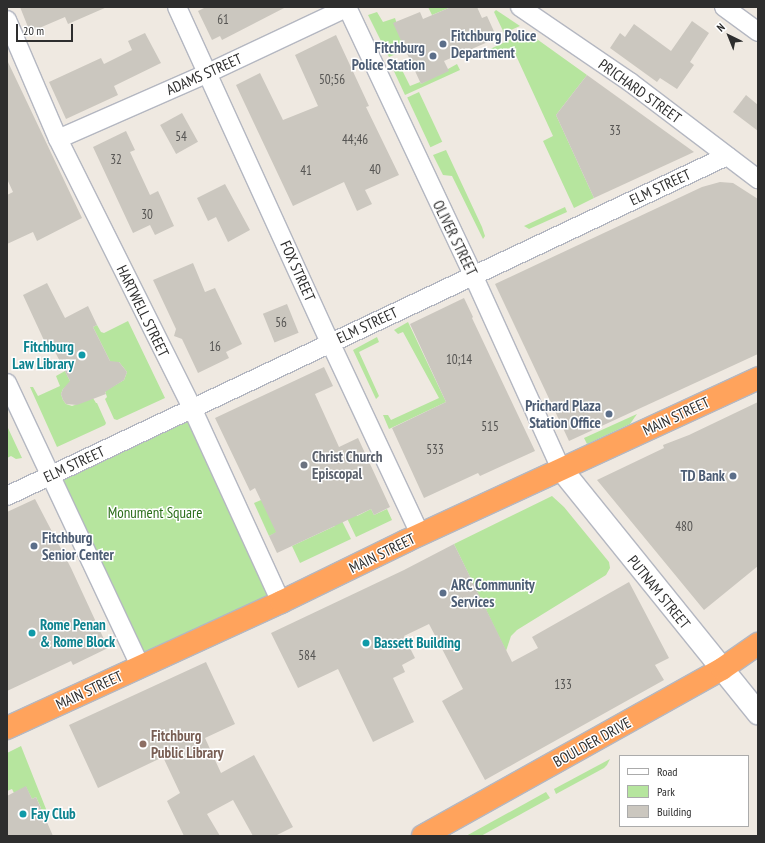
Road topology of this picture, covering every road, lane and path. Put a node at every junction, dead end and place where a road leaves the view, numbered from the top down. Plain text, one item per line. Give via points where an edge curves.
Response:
1 (177, 7) edge
2 (348, 7) edge
3 (520, 7) edge
4 (724, 7) edge
5 (7, 20) edge
6 (758, 32) edge
7 (208, 73) junction
8 (58, 139) junction
9 (727, 156) junction
10 (758, 179) edge
11 (474, 275) junction
12 (330, 342) junction
13 (758, 378) edge
14 (7, 383) edge
15 (192, 408) junction
16 (561, 469) junction
17 (51, 474) junction
18 (7, 496) edge
19 (420, 534) junction
20 (281, 602) junction
21 (758, 644) edge
22 (140, 666) junction
23 (722, 669) junction
24 (758, 713) edge
25 (7, 728) edge
26 (423, 836) edge

1 - 7 street, FOX STREET
2 - 7 street, ADAMS STREET
2 - 11 street, OLIVER STREET
3 - 9 street, PRICHARD STREET via 630,82
4 - 6 street
5 - 8 street, HARTWELL STREET
7 - 8 street, ADAMS STREET
7 - 12 street, FOX STREET
8 - 15 street, HARTWELL STREET
9 - 10 street, PRICHARD STREET
9 - 11 street, ELM STREET
11 - 12 street, ELM STREET
11 - 16 street, OLIVER STREET
12 - 15 street, ELM STREET
12 - 19 street, FOX STREET
13 - 16 highway, MAIN STREET
14 - 17 street
15 - 17 street, ELM STREET
15 - 20 street, HARTWELL STREET
16 - 19 highway, MAIN STREET
16 - 23 main road, PUTNAM STREET
17 - 18 street, ELM STREET
17 - 22 street
19 - 20 highway, MAIN STREET
20 - 22 highway, MAIN STREET
21 - 23 highway, BOULDER DRIVE
22 - 25 highway, MAIN STREET
23 - 24 main road, PUTNAM STREET
23 - 26 highway, BOULDER DRIVE

